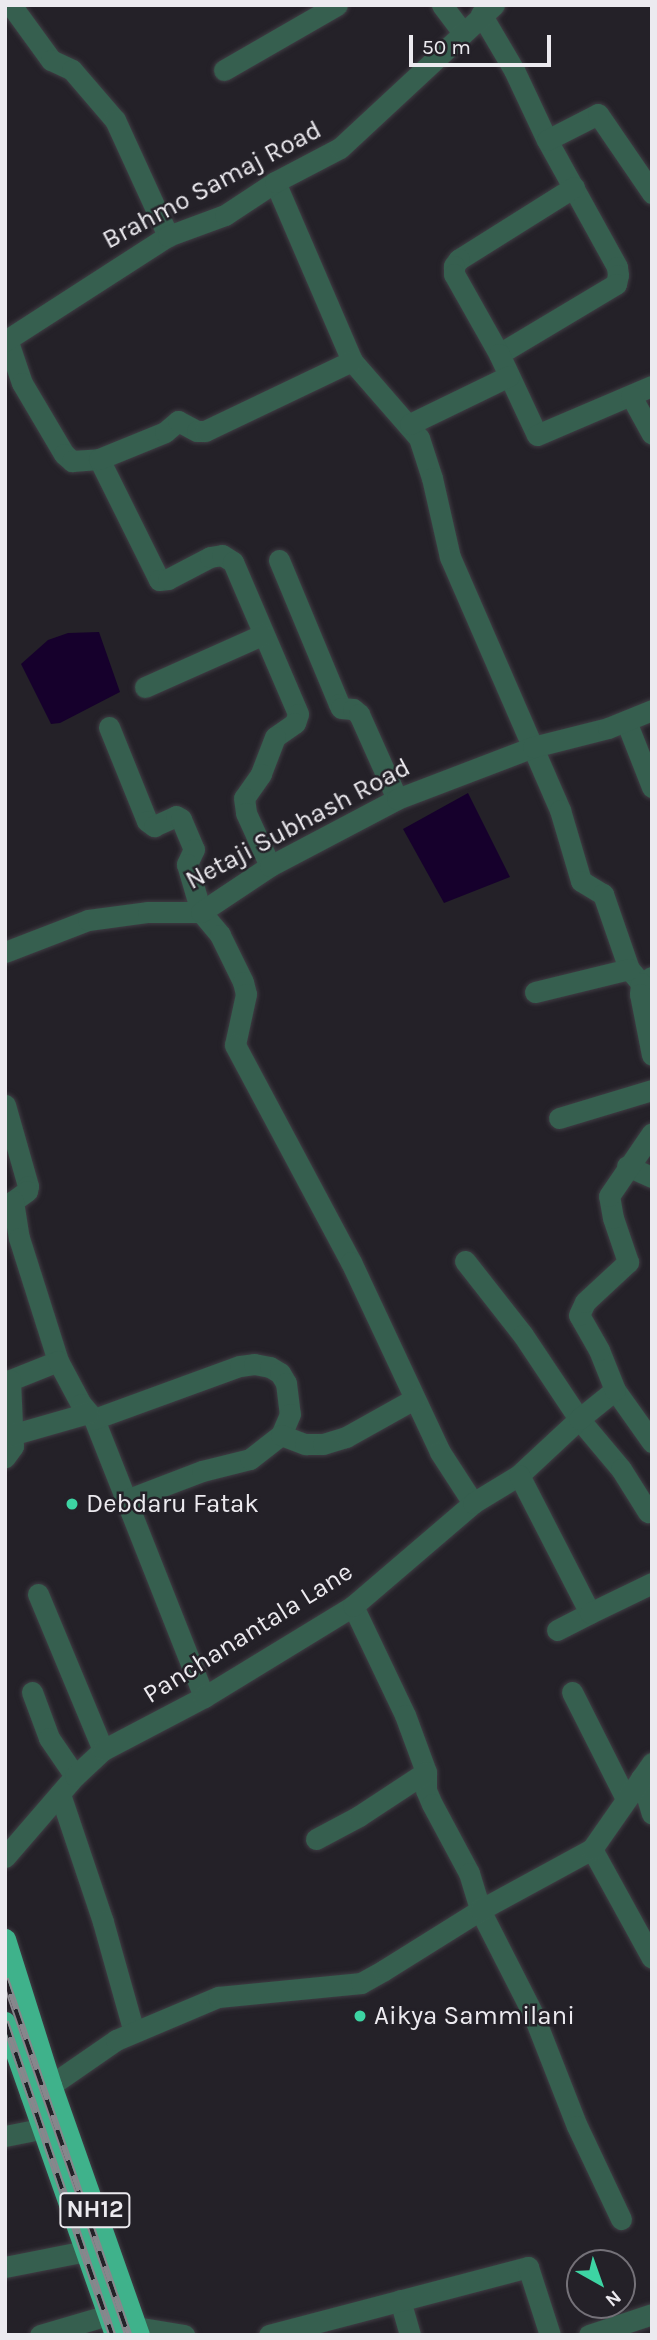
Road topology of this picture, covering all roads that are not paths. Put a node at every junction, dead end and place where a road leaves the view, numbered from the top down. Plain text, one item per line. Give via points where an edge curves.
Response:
1 (11, 5) edge
2 (337, 5) edge
3 (442, 5) edge
4 (487, 10) edge
5 (463, 33) junction
6 (224, 70) dead end
7 (547, 140) junction
8 (275, 183) junction
9 (574, 187) junction
10 (652, 193) edge
11 (168, 236) junction
12 (6, 340) edge
13 (499, 354) junction
14 (352, 361) junction
15 (509, 376) junction
16 (652, 386) edge
17 (631, 396) junction
18 (410, 424) junction
19 (652, 434) edge
20 (99, 459) junction
21 (279, 560) dead end
22 (261, 635) junction
23 (145, 687) dead end
24 (652, 710) edge
25 (626, 721) junction
26 (109, 727) dead end
27 (533, 747) junction
28 (652, 787) edge
29 (397, 799) junction
30 (270, 866) junction
31 (201, 912) junction
32 (5, 952) edge
33 (641, 976) edge
34 (535, 992) dead end
35 (652, 1055) edge
36 (652, 1090) edge
37 (5, 1105) edge
38 (559, 1118) dead end
39 (652, 1133) edge
40 (627, 1166) junction
41 (652, 1177) edge
42 (465, 1261) dead end
43 (58, 1360) junction
44 (615, 1391) junction
45 (414, 1399) junction
46 (91, 1416) junction
47 (579, 1419) junction
48 (11, 1435) junction
49 (281, 1435) junction
50 (652, 1442) edge
51 (5, 1457) edge
52 (519, 1475) junction
53 (126, 1500) junction
54 (474, 1503) junction
55 (649, 1512) dead end
56 (652, 1583) edge
57 (38, 1594) dead end
58 (353, 1606) junction
59 (590, 1613) junction
60 (557, 1630) dead end
61 (32, 1692) dead end
62 (572, 1692) dead end
63 (204, 1697) junction
64 (103, 1750) junction
65 (646, 1770) edge
66 (426, 1772) junction
67 (75, 1776) junction
68 (60, 1794) junction
69 (626, 1799) junction
70 (652, 1813) edge
71 (316, 1839) dead end
72 (592, 1849) junction
73 (5, 1857) edge
74 (480, 1910) junction
75 (5, 1939) edge
76 (652, 1958) edge
77 (5, 2022) edge
78 (134, 2032) junction
79 (51, 2085) junction
80 (30, 2094) junction
81 (45, 2128) junction
82 (5, 2136) edge
83 (621, 2220) dead end
84 (86, 2251) junction
85 (5, 2267) edge
86 (400, 2300) junction
87 (652, 2314) edge
88 (111, 2325) edge
89 (138, 2331) edge
90 (40, 2335) edge
91 (184, 2335) edge
92 (269, 2335) edge
93 (410, 2335) edge
94 (550, 2335) edge
95 (589, 2335) edge

1 - 11 street via 51,60 72,70 115,120
2 - 6 street
3 - 5 street
4 - 5 street, Brahmo Samaj Road
4 - 7 street
5 - 8 street, Brahmo Samaj Road via 340,148
7 - 9 street
7 - 10 street via 598,114
8 - 11 street, Brahmo Samaj Road via 225,215
8 - 14 street
9 - 13 street via 454,266 458,283
9 - 13 street via 617,267 615,284
11 - 12 street, Brahmo Samaj Road
12 - 20 street via 22,383 64,454 72,461
13 - 15 street
14 - 18 street
14 - 20 street via 205,431 178,421 159,435
15 - 17 street via 537,435
15 - 18 street
16 - 17 street
17 - 19 street
18 - 27 street via 432,478 450,557
20 - 22 street via 153,574 159,580 168,579 222,555 233,562
21 - 29 street via 339,704 359,714
22 - 23 street
22 - 30 street via 298,714 295,723 275,737 261,774 244,798
24 - 25 street, Netaji Subhash Road
25 - 27 street, Netaji Subhash Road
25 - 28 street
26 - 31 street via 147,821 155,826 176,816 181,819 194,849 187,864
27 - 29 street, Netaji Subhash Road
27 - 33 street via 560,810 581,881 603,894
29 - 30 street, Netaji Subhash Road
30 - 31 street, Netaji Subhash Road
31 - 32 street, Netaji Subhash Road via 148,912 88,920
31 - 45 street via 220,935 243,982 246,994 235,1045 351,1262
33 - 34 street
33 - 35 street
36 - 38 street
37 - 43 street via 28,1185 13,1201 19,1238
39 - 40 street
40 - 41 street
40 - 44 street via 609,1196 628,1262 585,1302 579,1315
42 - 47 street via 523,1335
43 - 46 street
43 - 48 street via 10,1380
44 - 47 street, Panchanantala Lane
44 - 50 street
45 - 49 street via 335,1440 306,1444
45 - 54 street via 440,1452
46 - 48 street
46 - 49 street via 254,1364 270,1367 286,1383 290,1414
46 - 53 street
47 - 52 street, Panchanantala Lane
47 - 55 street
48 - 51 street via 13,1446
49 - 53 street via 250,1459 202,1471
52 - 54 street, Panchanantala Lane
52 - 59 street
53 - 63 street
54 - 58 street, Panchanantala Lane
56 - 59 street
57 - 64 street
58 - 63 street, Panchanantala Lane
58 - 66 street via 405,1715
59 - 60 street
61 - 67 street via 49,1738
62 - 69 street
63 - 64 street, Panchanantala Lane
64 - 67 street, Panchanantala Lane
65 - 69 street
65 - 70 street
66 - 71 street
66 - 74 street via 426,1790 468,1873
67 - 68 street, Panchanantala Lane
68 - 73 street, Panchanantala Lane
68 - 78 street
69 - 72 street
72 - 74 street
72 - 76 street
74 - 78 street via 360,1983 218,1997
74 - 83 street via 533,2014 577,2126
75 - 79 highway, NH12
77 - 80 highway, NH12
78 - 79 street via 90,2055
79 - 80 street
79 - 89 highway, NH12
80 - 81 highway, NH12
81 - 82 street
81 - 84 highway, NH12
84 - 85 street
84 - 88 highway, NH12
86 - 92 street
86 - 93 street
86 - 94 street via 528,2267
87 - 95 street
88 - 90 street
89 - 91 street

